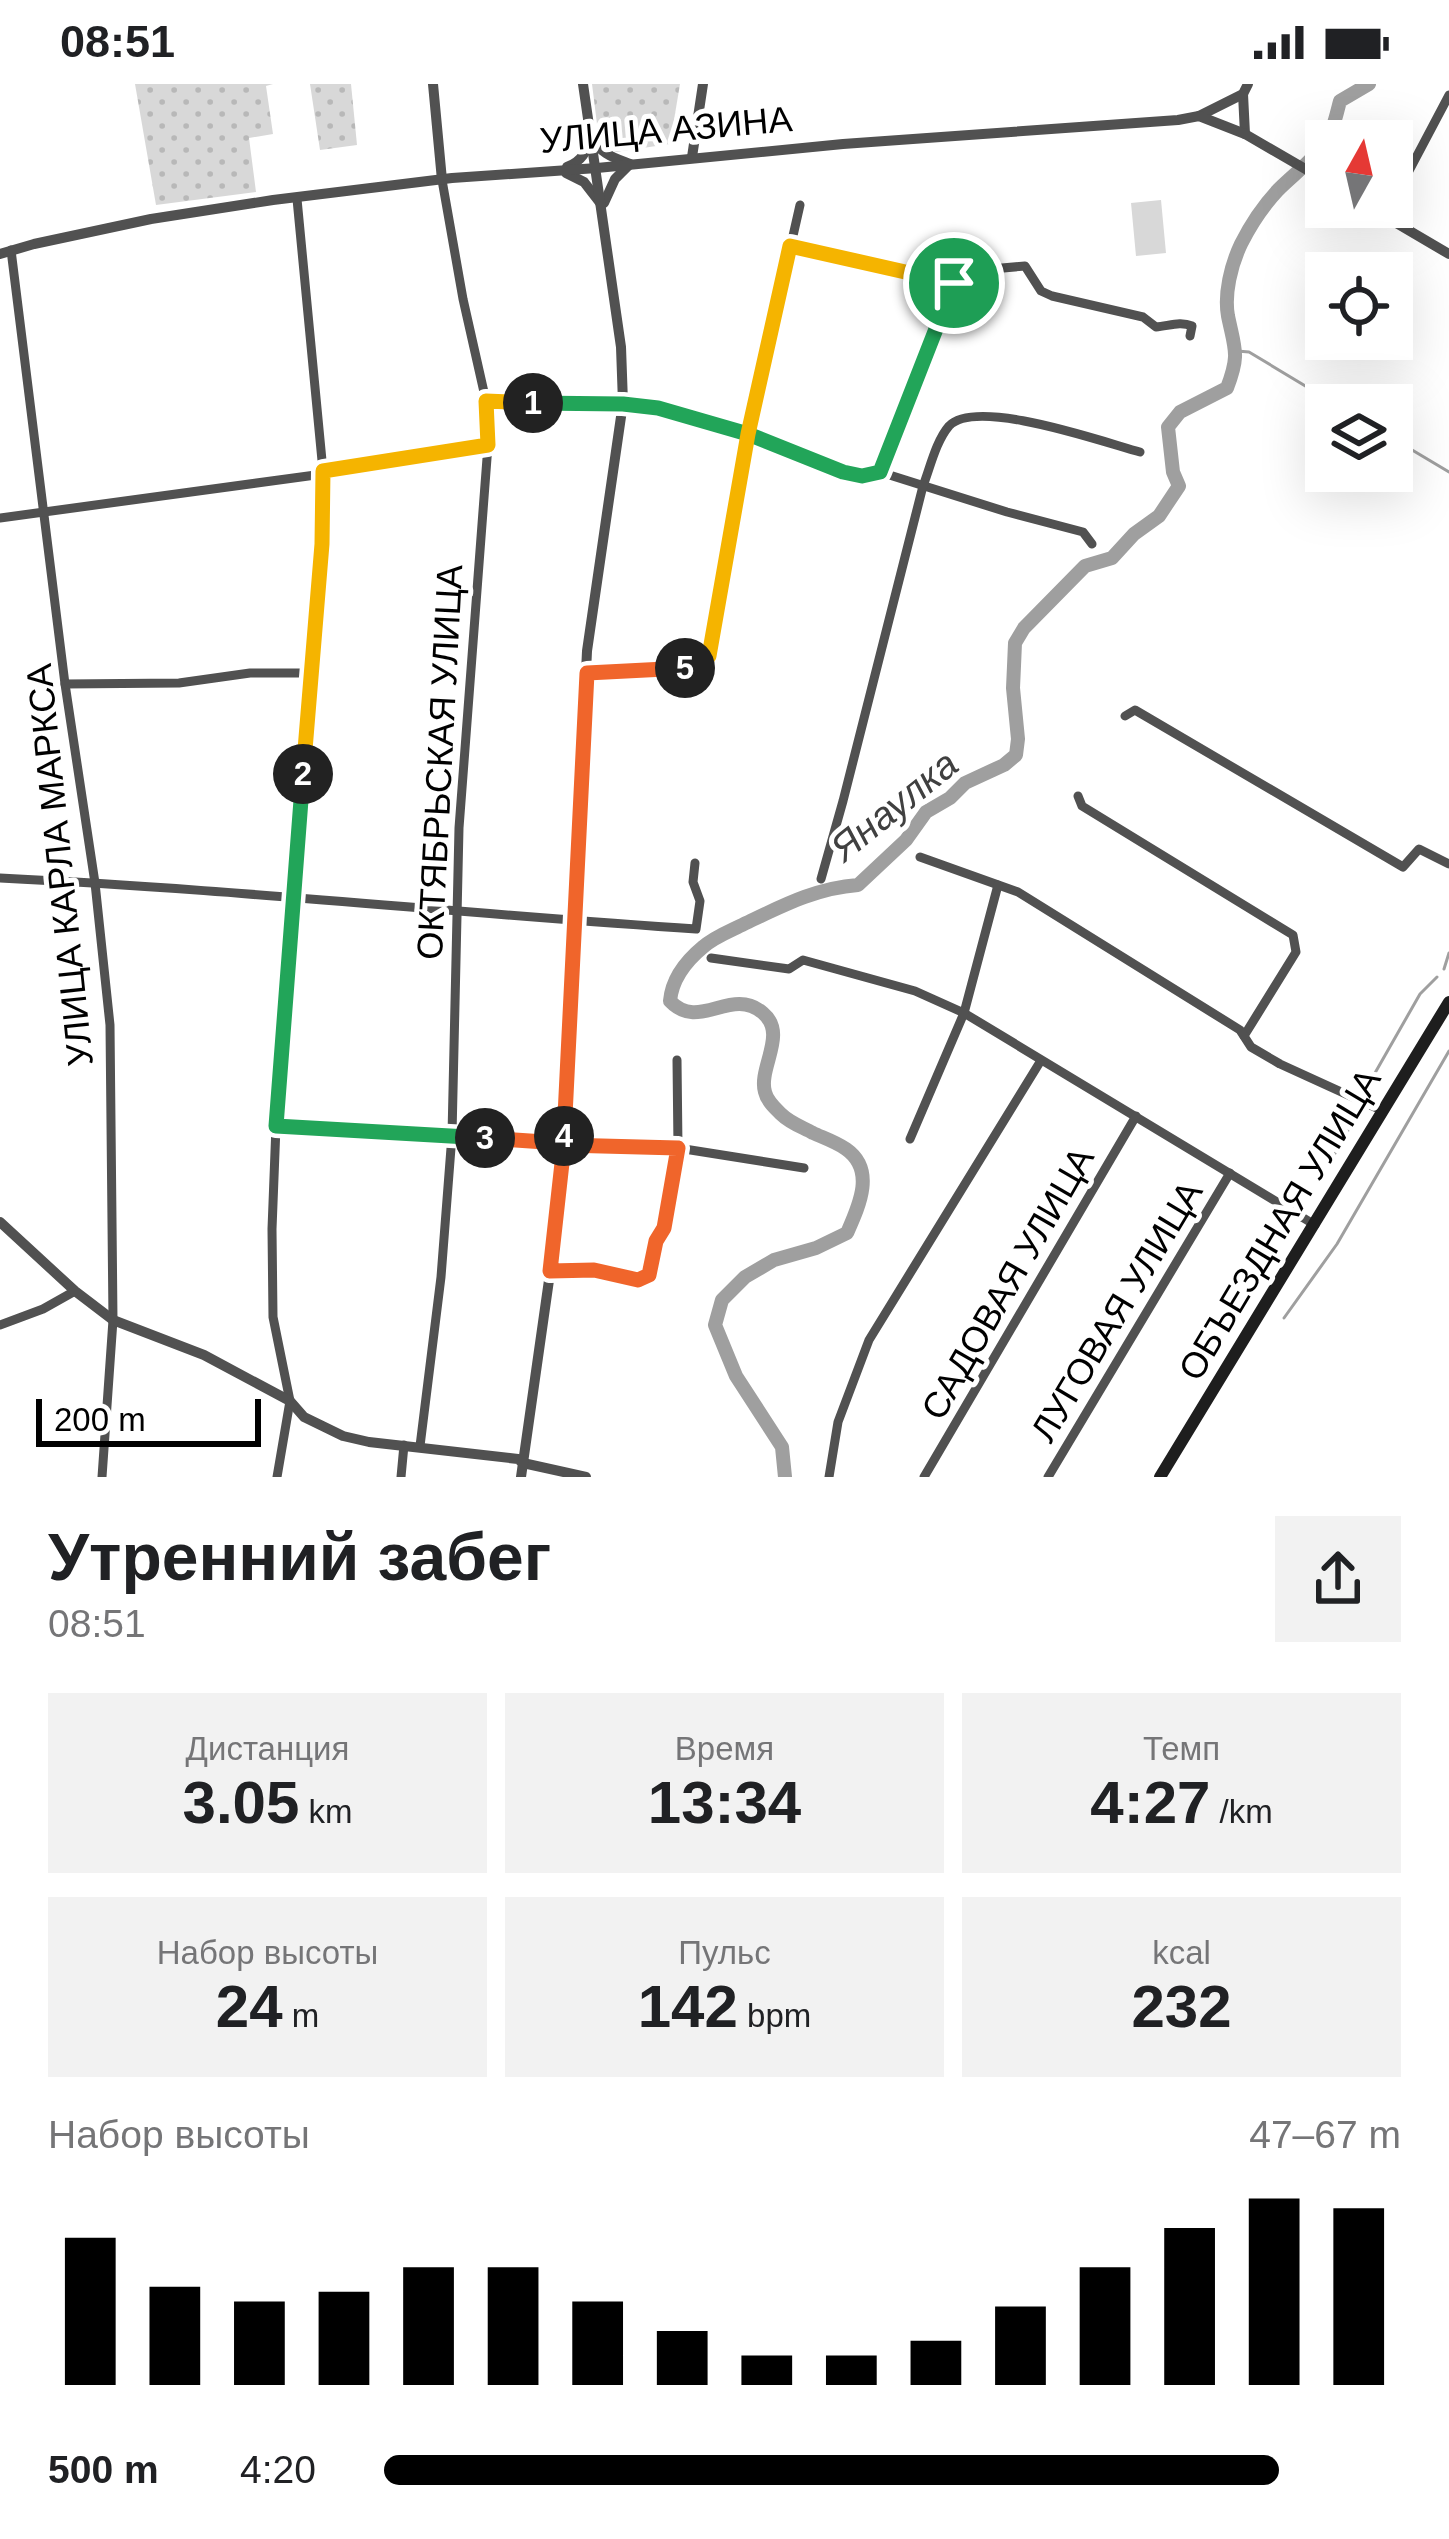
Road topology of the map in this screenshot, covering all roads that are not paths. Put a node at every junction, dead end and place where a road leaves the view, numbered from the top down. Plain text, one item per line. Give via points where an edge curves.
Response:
1 (433, 84) edge
2 (583, 84) edge
3 (704, 84) edge
4 (1245, 89) edge
5 (1449, 95) edge
6 (1198, 116) junction
7 (591, 133) junction
8 (1245, 134) junction
9 (692, 157) junction
10 (1413, 163) edge
11 (630, 164) junction
12 (596, 168) junction
13 (1305, 169) edge
14 (558, 170) junction
15 (442, 180) junction
16 (297, 199) junction
17 (602, 206) junction
18 (800, 206) dead end
19 (1413, 227) edge
20 (790, 246) junction
21 (5, 252) edge
22 (1449, 254) edge
23 (954, 283) junction
24 (1190, 336) dead end
25 (486, 401) junction
26 (623, 404) junction
27 (748, 434) junction
28 (488, 445) junction
29 (1140, 452) dead end
30 (880, 472) junction
31 (323, 473) junction
32 (922, 486) junction
33 (45, 513) junction
34 (0, 518) edge
35 (1092, 544) dead end
36 (311, 673) junction
37 (587, 673) junction
38 (65, 684) junction
39 (1125, 716) dead end
40 (1078, 796) dead end
41 (920, 857) dead end
42 (695, 863) dead end
43 (1449, 864) edge
44 (0, 878) edge
45 (821, 879) dead end
46 (95, 883) junction
47 (998, 885) junction
48 (296, 897) junction
49 (457, 910) junction
50 (575, 921) junction
51 (711, 958) dead end
52 (1449, 1002) edge
53 (964, 1013) junction
54 (1244, 1036) junction
55 (677, 1060) dead end
56 (1040, 1062) junction
57 (1383, 1111) junction
58 (1136, 1116) junction
59 (276, 1126) junction
60 (452, 1135) junction
61 (910, 1138) dead end
62 (564, 1145) junction
63 (678, 1148) junction
64 (804, 1168) dead end
65 (1230, 1173) junction
66 (0, 1222) edge
67 (1316, 1225) junction
68 (550, 1271) junction
69 (75, 1291) junction
70 (113, 1320) junction
71 (0, 1325) edge
72 (290, 1401) junction
73 (404, 1445) junction
74 (420, 1446) junction
75 (523, 1463) junction
76 (102, 1477) edge
77 (277, 1477) edge
78 (401, 1477) edge
79 (521, 1477) edge
80 (586, 1477) edge
81 (829, 1477) edge
82 (924, 1477) edge
83 (1048, 1477) edge
84 (1160, 1477) edge

1 - 15 street, ОКТЯБРЬСКАЯ УЛИЦА
2 - 7 street
3 - 9 street
4 - 6 street
4 - 8 street
5 - 10 street
6 - 8 street, УЛИЦА АЗИНА
6 - 9 street, УЛИЦА АЗИНА
7 - 11 street via 602,151
7 - 12 street
7 - 14 street via 578,163
8 - 13 street, УЛИЦА АЗИНА
9 - 11 street, УЛИЦА АЗИНА
11 - 12 street, УЛИЦА АЗИНА
11 - 17 street
12 - 14 street, УЛИЦА АЗИНА
12 - 17 street
14 - 15 street, УЛИЦА АЗИНА
14 - 17 street via 584,182
15 - 16 street, УЛИЦА АЗИНА
15 - 25 street, ОКТЯБРЬСКАЯ УЛИЦА
16 - 21 street, УЛИЦА АЗИНА via 151,219
16 - 31 street
17 - 26 street
18 - 20 street
19 - 22 street
20 - 23 street
20 - 27 street
21 - 33 street, УЛИЦА КАРЛА МАРКСА
23 - 24 street via 958,272 1025,266 1052,296 1156,327 1188,324
23 - 30 street
25 - 26 street
25 - 28 street, ОКТЯБРЬСКАЯ УЛИЦА
26 - 27 street
26 - 37 street
27 - 30 street via 843,472
27 - 37 street via 709,656 700,668
28 - 31 street
28 - 49 street, ОКТЯБРЬСКАЯ УЛИЦА
29 - 32 street via 1008,417 964,416 941,439
30 - 32 street
31 - 33 street
31 - 36 street
32 - 35 street via 1083,532
32 - 45 street
33 - 34 street
33 - 38 street, УЛИЦА КАРЛА МАРКСА
36 - 38 street
36 - 48 street
37 - 50 street
38 - 46 street, УЛИЦА КАРЛА МАРКСА
39 - 43 street via 1135,710 1403,867 1419,848
40 - 54 street via 1082,806 1293,934 1296,952
41 - 47 street
42 - 50 street via 696,928
44 - 46 street
46 - 48 street
46 - 70 street, УЛИЦА КАРЛА МАРКСА via 110,1025
47 - 53 street
47 - 54 street
48 - 49 street
48 - 59 street
49 - 50 street
49 - 60 street, ОКТЯБРЬСКАЯ УЛИЦА
50 - 62 street
51 - 53 street via 788,969 803,960
52 - 57 main road, ОБЪЕЗДНАЯ УЛИЦА
53 - 56 street
53 - 61 street
54 - 57 street via 1280,1064
55 - 63 street
56 - 58 street
56 - 81 street via 869,1340 838,1422
57 - 67 main road, ОБЪЕЗДНАЯ УЛИЦА
58 - 65 street
58 - 82 street, САДОВАЯ УЛИЦА
59 - 60 street
59 - 72 street via 273,1317
60 - 62 street
60 - 74 street, ОКТЯБРЬСКАЯ УЛИЦА
62 - 63 street
62 - 68 street
63 - 64 street
63 - 68 street via 649,1275
65 - 67 street
65 - 83 street, ЛУГОВАЯ УЛИЦА
66 - 69 street
67 - 84 main road, ОБЪЕЗДНАЯ УЛИЦА
68 - 75 street
69 - 70 street
69 - 71 street
70 - 72 street via 204,1355
70 - 76 street, УЛИЦА КАРЛА МАРКСА
72 - 73 street via 343,1436
72 - 77 street
73 - 74 street
73 - 78 street
74 - 75 street
75 - 79 street
75 - 80 street

